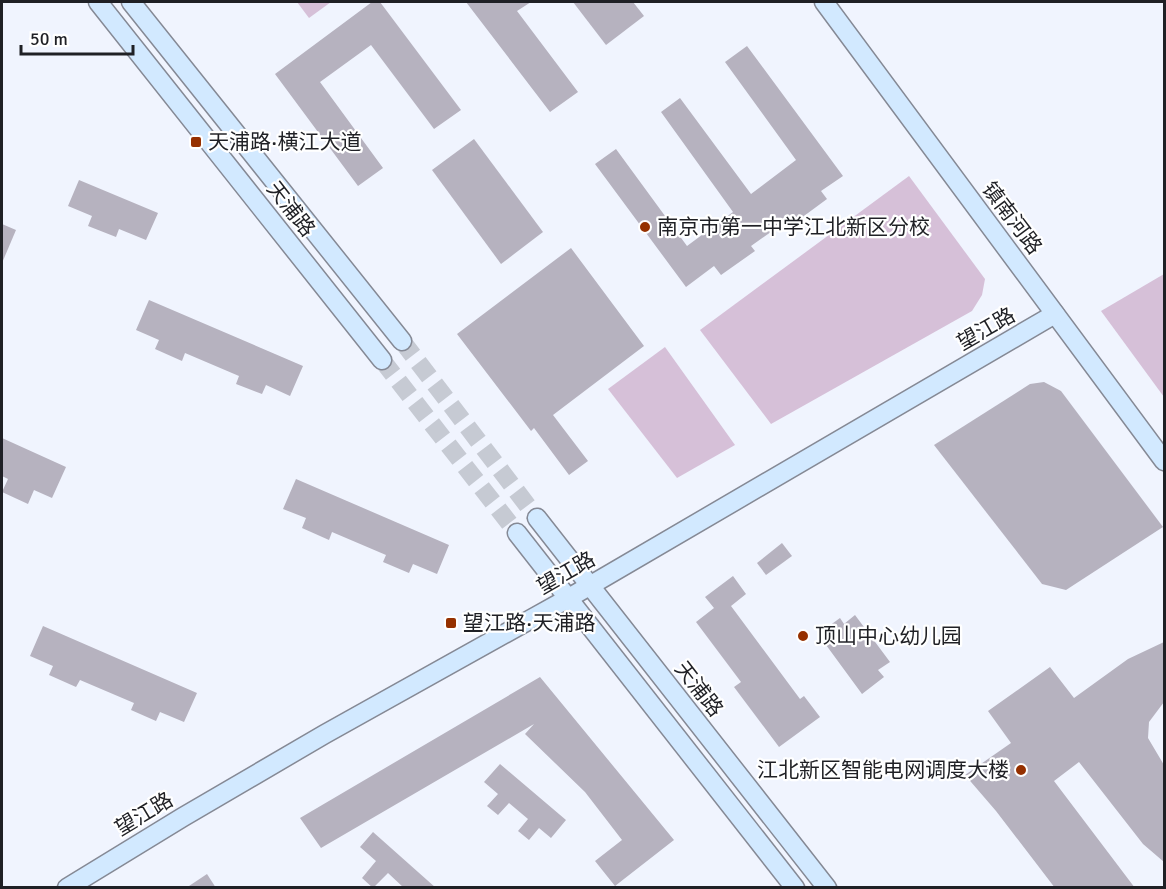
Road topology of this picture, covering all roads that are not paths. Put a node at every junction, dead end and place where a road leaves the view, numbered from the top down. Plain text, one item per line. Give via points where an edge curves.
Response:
1 (98, 2) edge
2 (131, 2) edge
3 (824, 2) edge
4 (1055, 314) junction
5 (402, 341) tunnel mouth
6 (382, 360) tunnel mouth
7 (1164, 460) edge
8 (537, 518) tunnel mouth
9 (517, 533) tunnel mouth
10 (590, 586) junction
11 (567, 599) junction
12 (67, 888) edge
13 (795, 888) edge
14 (827, 888) edge

1 - 6 street, 天浦路
2 - 5 street, 天浦路
3 - 4 street, 镇南河路
4 - 7 street, 镇南河路
4 - 10 street, 望江路
8 - 10 street, 天浦路
9 - 11 street
10 - 11 street, 望江路
10 - 14 street, 天浦路
11 - 12 street, 望江路 via 325,734
11 - 13 street

